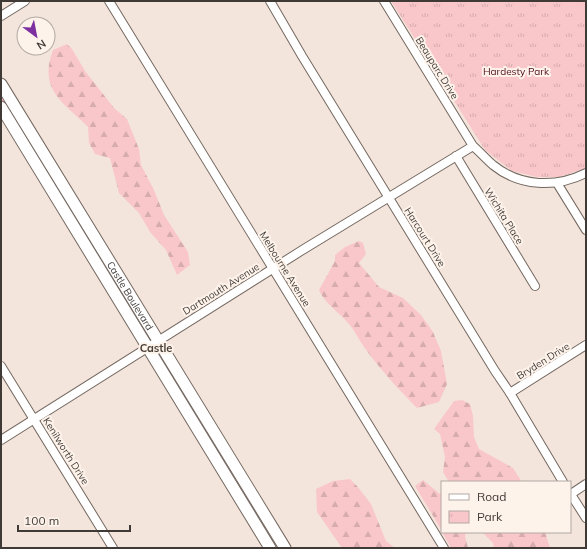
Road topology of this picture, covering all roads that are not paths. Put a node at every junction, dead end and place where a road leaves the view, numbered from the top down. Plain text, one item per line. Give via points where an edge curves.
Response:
1 (25, 1) edge
2 (109, 1) edge
3 (384, 1) edge
4 (274, 2) edge
5 (1, 16) edge
6 (1, 84) edge
7 (1, 108) edge
8 (473, 146) junction
9 (456, 156) junction
10 (586, 173) edge
11 (557, 183) junction
12 (65, 189) junction
13 (55, 195) junction
14 (389, 197) junction
15 (586, 230) edge
16 (272, 269) junction
17 (535, 286) dead end
18 (158, 341) junction
19 (586, 345) edge
20 (148, 347) junction
21 (1, 366) edge
22 (510, 393) junction
23 (34, 419) junction
24 (1, 440) edge
25 (562, 481) edge
26 (586, 484) edge
27 (571, 492) edge
28 (571, 495) edge
29 (262, 510) junction
30 (251, 517) junction
31 (586, 518) edge
32 (113, 548) edge
33 (270, 548) edge
34 (285, 548) edge
35 (444, 548) edge

1 - 5 street
2 - 16 street, Melbourne Avenue
3 - 8 street, Beauparc Drive
4 - 14 street, Harcourt Drive via 302,56
6 - 12 street, Castle Boulevard
7 - 13 street, Castle Boulevard
8 - 9 street, Dartmouth Avenue
8 - 11 street, Beauparc Drive via 493,165 512,176 532,182
9 - 14 street, Dartmouth Avenue
9 - 17 street, Wichita Place
10 - 11 street, Beauparc Drive
11 - 15 street
12 - 13 street
12 - 18 street, Castle Boulevard
13 - 20 street, Castle Boulevard
14 - 16 street, Dartmouth Avenue
14 - 22 street, Harcourt Drive
16 - 18 street, Dartmouth Avenue
16 - 35 street, Melbourne Avenue
18 - 20 street, Dartmouth Avenue
18 - 29 street, Castle Boulevard
19 - 22 street, Bryden Drive
20 - 23 street, Dartmouth Avenue
20 - 30 street, Castle Boulevard
21 - 23 street, Kenilworth Drive
22 - 25 street, Harcourt Drive
23 - 24 street, Dartmouth Avenue
23 - 32 street, Kenilworth Drive
26 - 27 street
28 - 31 street
29 - 30 street
29 - 34 street, Castle Boulevard
30 - 33 street, Castle Boulevard

